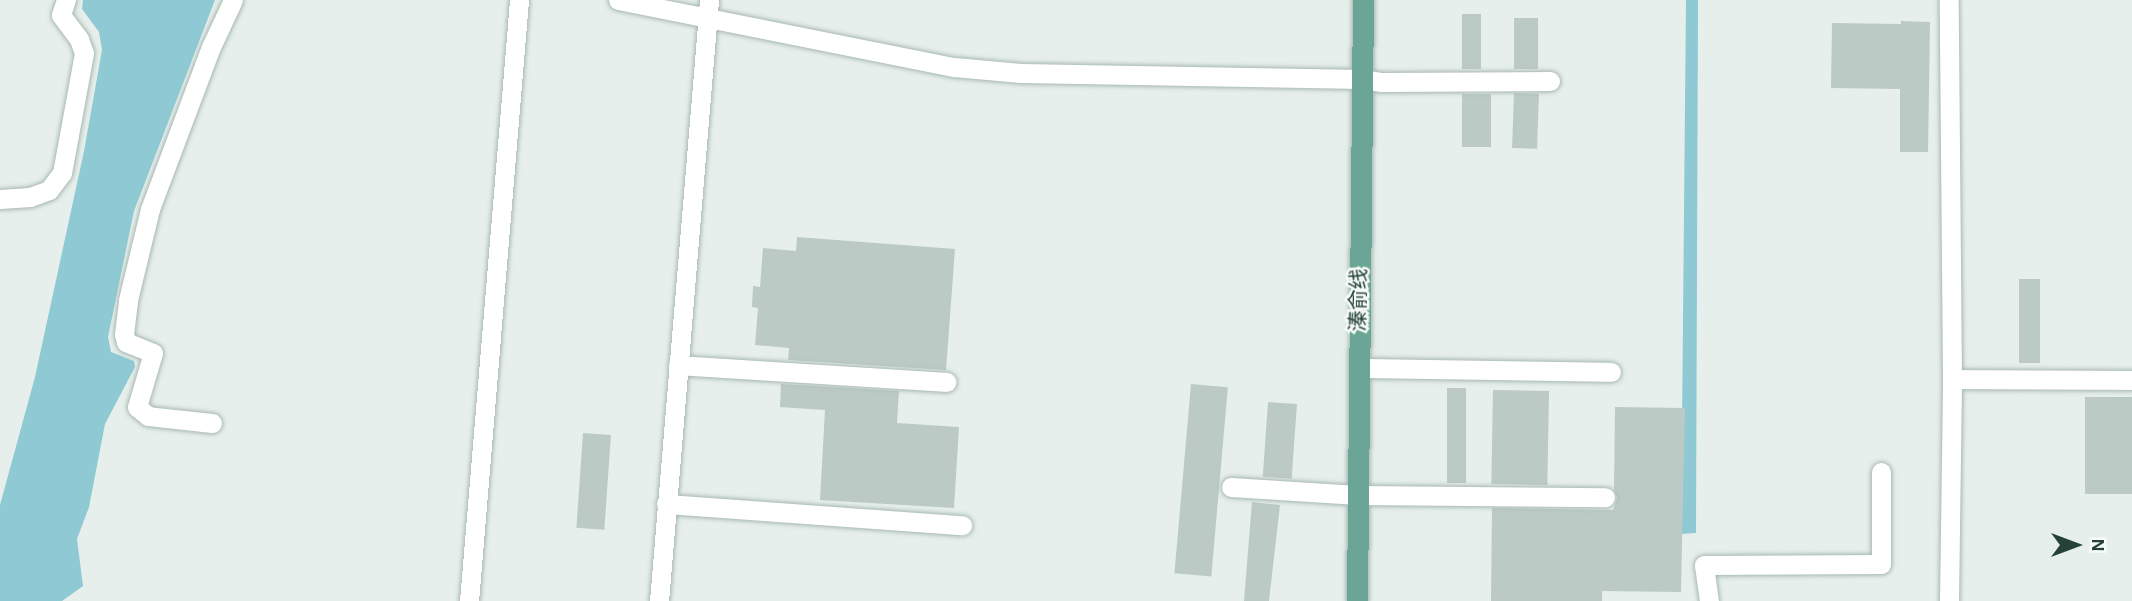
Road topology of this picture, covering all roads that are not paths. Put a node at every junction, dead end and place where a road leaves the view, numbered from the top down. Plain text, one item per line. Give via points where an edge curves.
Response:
1 (66, 0) edge
2 (233, 0) edge
3 (519, 0) edge
4 (618, 0) edge
5 (1363, 0) edge
6 (1950, 0) edge
7 (708, 9) edge
8 (1362, 79) junction
9 (1550, 81) dead end
10 (0, 199) edge
11 (678, 365) junction
12 (1359, 368) junction
13 (1611, 372) dead end
14 (1952, 379) junction
15 (2132, 380) edge
16 (946, 382) dead end
17 (212, 424) dead end
18 (1881, 472) dead end
19 (1231, 487) dead end
20 (1358, 495) junction
21 (1605, 497) dead end
22 (666, 504) junction
23 (962, 525) dead end
24 (469, 601) edge
25 (659, 601) edge
26 (1357, 601) edge
27 (1709, 601) edge
28 (1949, 601) edge

1 - 10 street via 61,15 85,53 62,173 49,190
2 - 17 street via 150,209 124,334 126,342 153,353 137,407 148,416
3 - 24 street
4 - 7 street
5 - 8 main road, 溱俞线
6 - 14 street
7 - 8 street via 954,67 1021,73
7 - 11 street
8 - 9 street
8 - 12 main road, 溱俞线
11 - 16 street
11 - 22 street
12 - 13 street
12 - 20 main road, 溱俞线
14 - 15 street
14 - 28 street
18 - 27 street via 1881,564 1704,565
19 - 20 street
20 - 21 street
20 - 26 main road, 溱俞线
22 - 23 street
22 - 25 street

